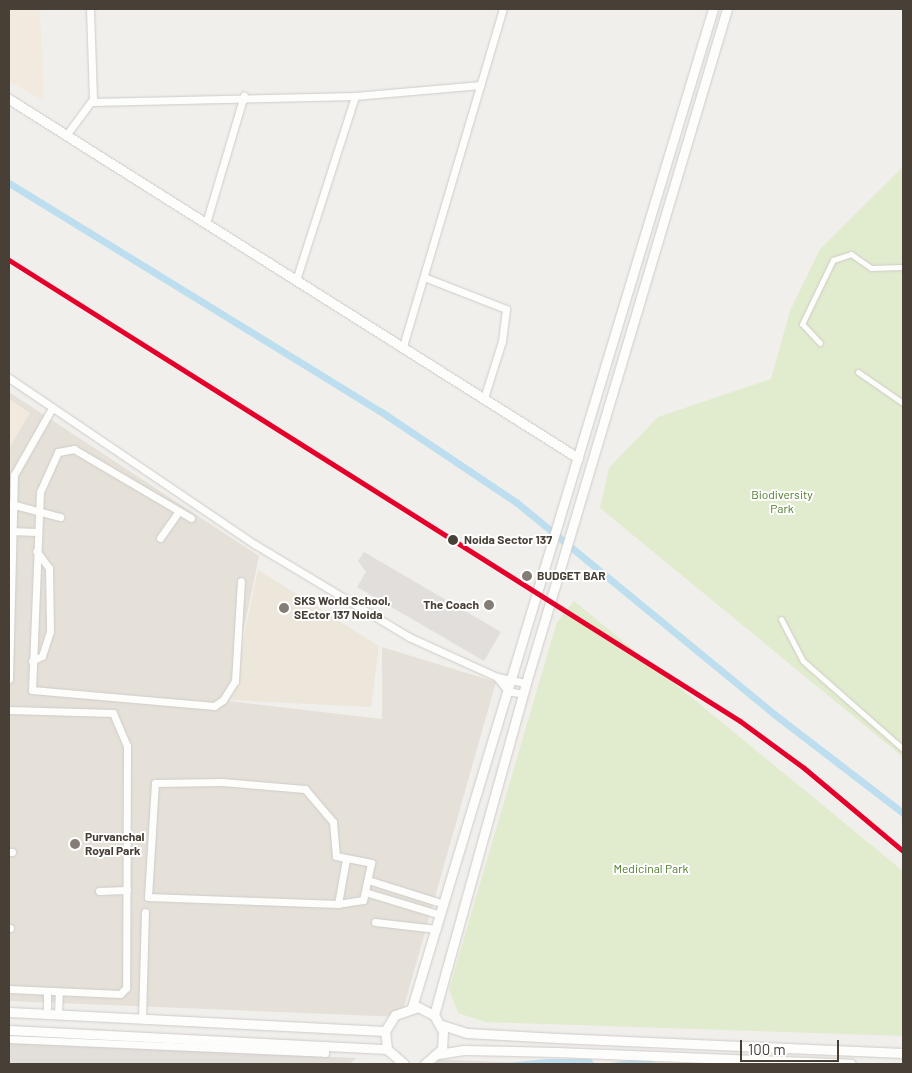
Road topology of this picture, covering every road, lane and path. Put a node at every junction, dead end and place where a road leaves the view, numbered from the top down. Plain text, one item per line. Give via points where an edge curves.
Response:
1 (90, 9) edge
2 (503, 9) edge
3 (713, 9) edge
4 (727, 9) edge
5 (481, 85) junction
6 (244, 95) junction
7 (355, 96) junction
8 (9, 99) edge
9 (93, 102) junction
10 (67, 134) junction
11 (207, 220) junction
12 (903, 267) edge
13 (297, 277) junction
14 (424, 277) junction
15 (820, 343) dead end
16 (403, 346) junction
17 (858, 372) dead end
18 (9, 378) edge
19 (484, 398) junction
20 (903, 403) edge
21 (52, 408) junction
22 (578, 458) junction
23 (183, 495) junction
24 (11, 504) junction
25 (176, 508) junction
26 (40, 509) junction
27 (60, 517) dead end
28 (191, 518) dead end
29 (11, 531) junction
30 (37, 532) junction
31 (160, 538) dead end
32 (36, 551) junction
33 (241, 581) dead end
34 (781, 619) dead end
35 (32, 661) junction
36 (497, 677) junction
37 (9, 679) edge
38 (511, 679) junction
39 (526, 683) junction
40 (508, 691) junction
41 (522, 694) junction
42 (9, 710) edge
43 (903, 749) edge
44 (346, 859) junction
45 (368, 880) junction
46 (127, 890) junction
47 (99, 891) dead end
48 (365, 892) junction
49 (338, 904) junction
50 (444, 904) junction
51 (145, 912) dead end
52 (441, 915) junction
53 (375, 922) dead end
54 (437, 929) junction
55 (9, 989) edge
56 (47, 992) junction
57 (59, 992) junction
58 (412, 1007) junction
59 (9, 1012) edge
60 (47, 1015) junction
61 (434, 1015) junction
62 (58, 1016) junction
63 (142, 1019) junction
64 (442, 1025) junction
65 (9, 1030) edge
66 (385, 1030) junction
67 (9, 1039) edge
68 (325, 1045) junction
69 (387, 1049) junction
70 (903, 1053) edge
71 (438, 1054) junction
72 (392, 1062) edge
73 (404, 1064) edge
74 (425, 1064) edge
75 (851, 1064) edge

1 - 9 street
2 - 5 street
3 - 22 street
4 - 39 street
5 - 7 street
5 - 14 street
6 - 7 street
6 - 9 street
6 - 11 street
7 - 13 street
8 - 10 street
9 - 10 street
10 - 11 street
11 - 13 street
12 - 15 street via 870,268 851,254 833,260 802,324
13 - 16 street
14 - 16 street
14 - 19 street via 506,309 502,341
16 - 19 street
17 - 20 street
18 - 21 street
19 - 22 street
21 - 23 street
21 - 24 street via 15,470
22 - 38 street
23 - 25 street
23 - 36 street via 409,637
24 - 26 street
24 - 29 street
25 - 26 street via 161,504 66,447 44,476
25 - 28 street
25 - 31 street
26 - 27 street
26 - 30 street
29 - 30 street
29 - 37 street
30 - 32 street
32 - 35 street
32 - 35 street via 49,568 50,631 42,656
33 - 35 street via 235,681 223,700 214,706 33,690
34 - 43 street via 802,661
36 - 38 street
36 - 40 street
38 - 39 street
38 - 40 street
39 - 41 street
40 - 41 street
40 - 50 street
41 - 61 street
42 - 46 street via 113,713 118,717 127,746
44 - 45 street via 371,863
44 - 49 street
44 - 49 street via 336,856 331,819 302,787 155,783 150,898
45 - 48 street
45 - 50 street
46 - 47 street
46 - 57 street via 124,992
48 - 49 street via 360,903
48 - 52 street
50 - 52 street
51 - 63 street
52 - 54 street
53 - 54 street
54 - 58 street
55 - 56 street
56 - 57 street
56 - 60 street
57 - 62 street
58 - 61 street
58 - 66 street via 395,1015
59 - 60 street
60 - 62 street
61 - 64 street
62 - 63 street
63 - 66 street
64 - 70 street via 467,1033
64 - 71 street via 444,1043
65 - 68 street
66 - 69 street
67 - 68 street via 325,1053
68 - 69 street
69 - 72 street
71 - 74 street
71 - 75 street via 528,1052
72 - 73 street

